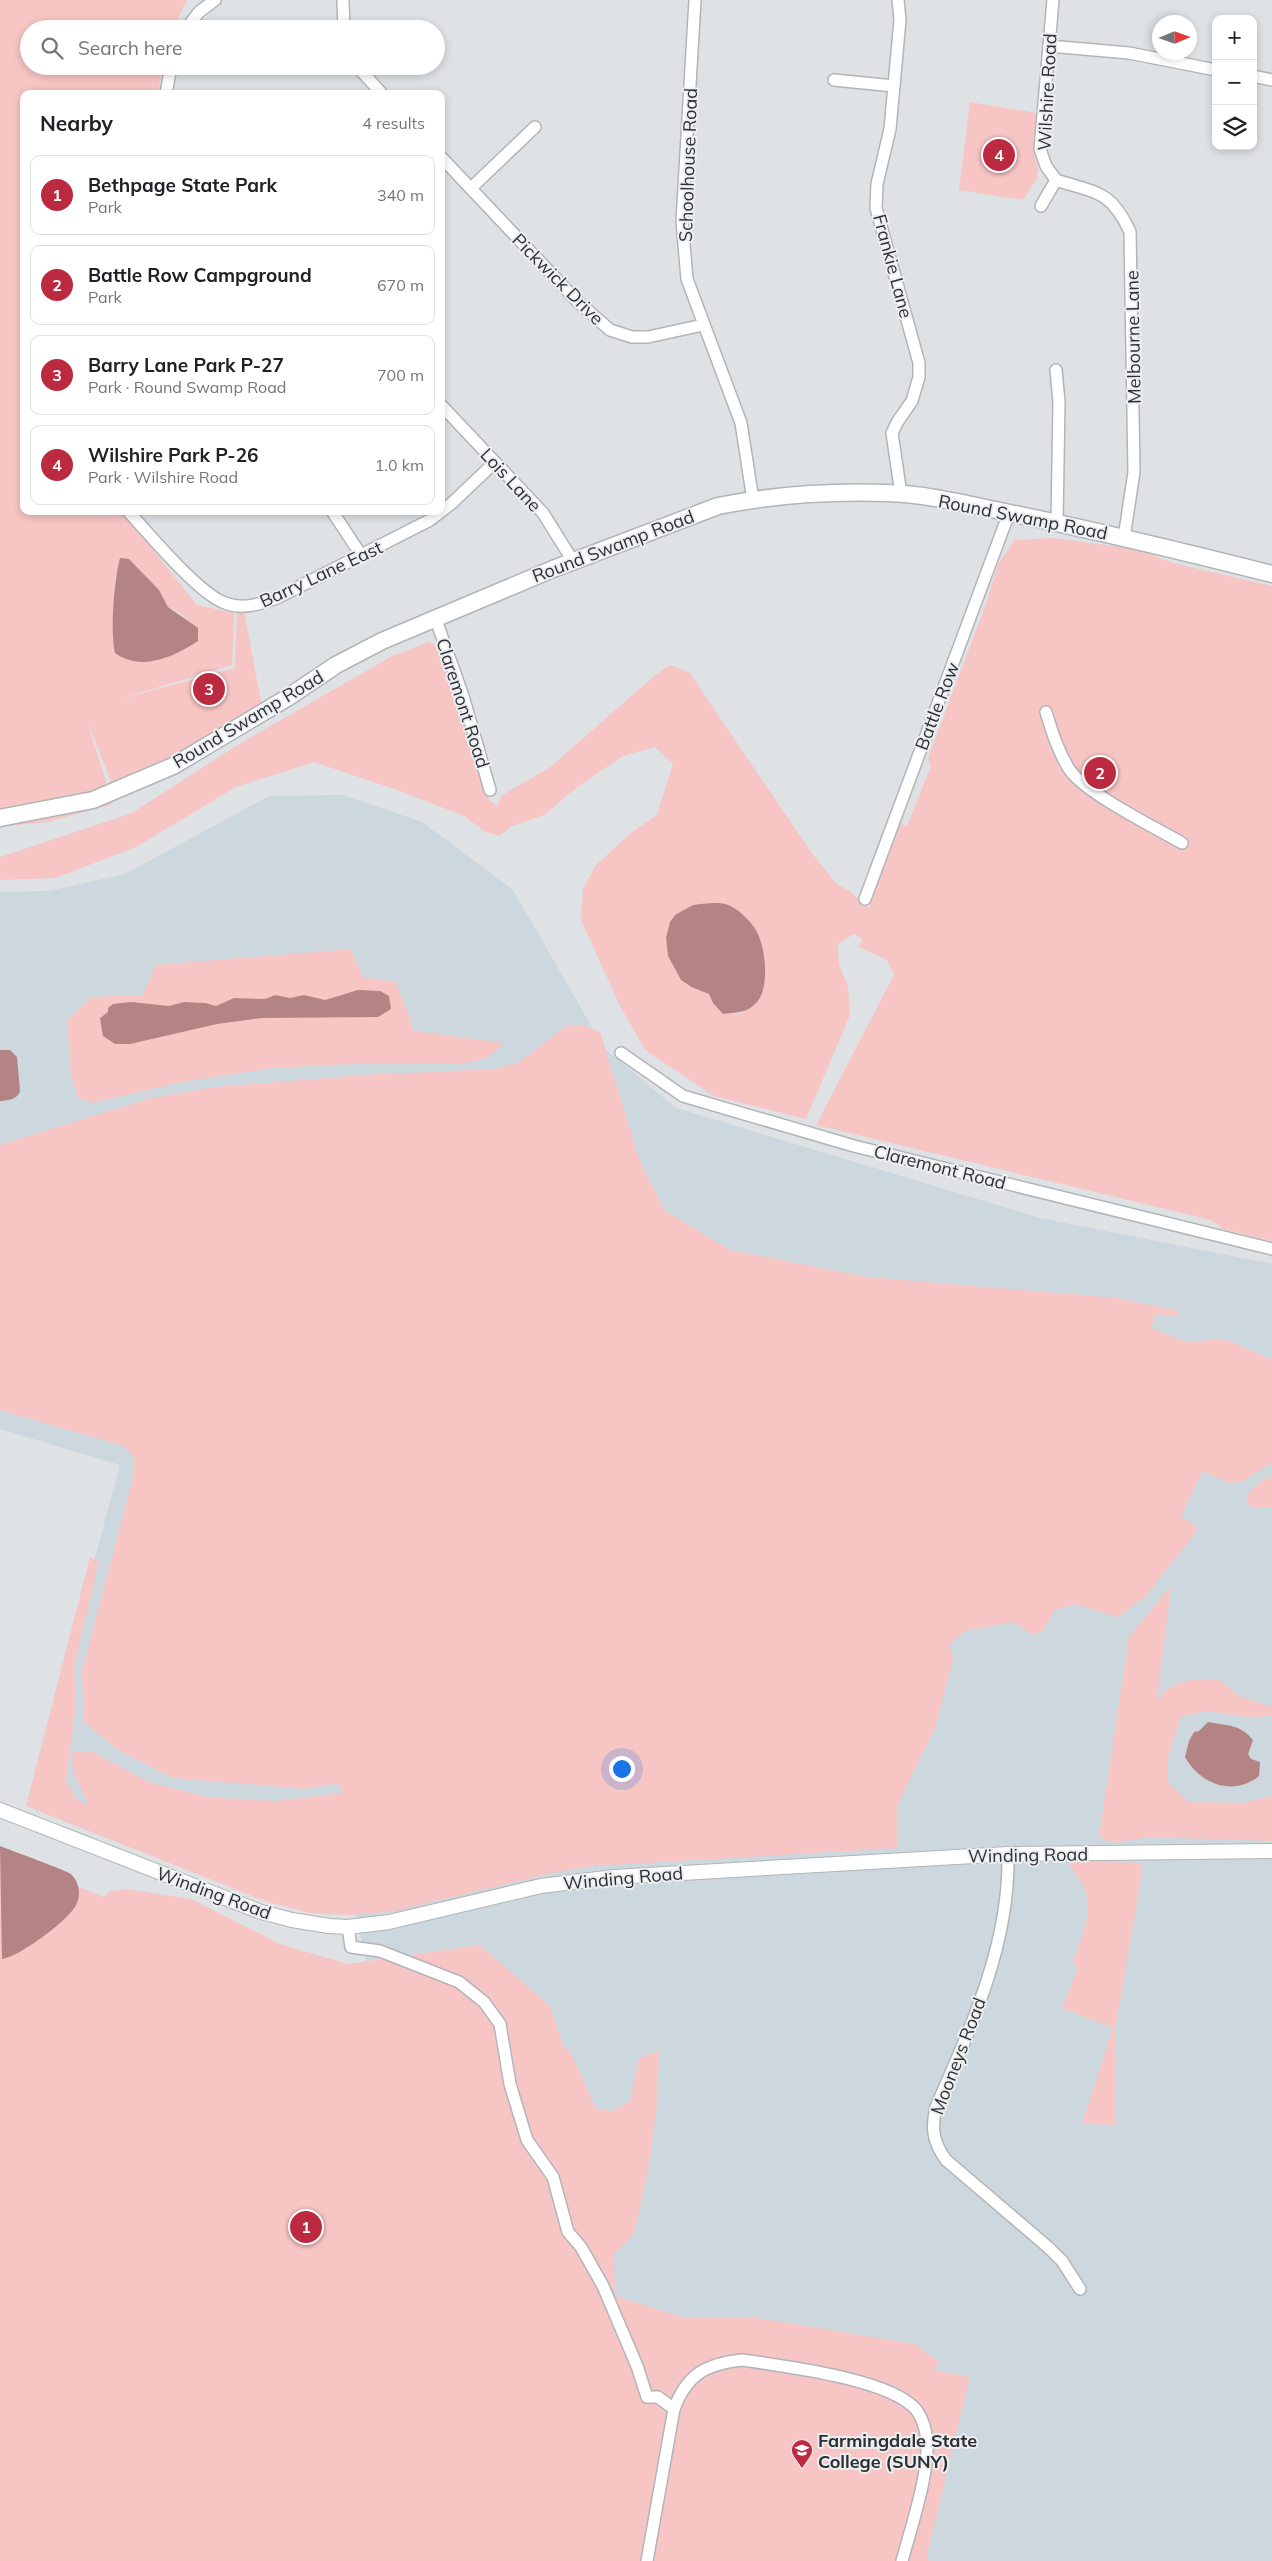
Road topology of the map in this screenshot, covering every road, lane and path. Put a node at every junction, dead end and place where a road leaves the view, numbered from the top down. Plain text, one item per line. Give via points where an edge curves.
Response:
1 (215, 0) edge
2 (343, 0) edge
3 (695, 0) edge
4 (898, 0) edge
5 (1053, 0) edge
6 (193, 20) edge
7 (344, 20) edge
8 (1049, 46) junction
9 (1212, 69) edge
10 (169, 75) edge
11 (365, 75) edge
12 (1257, 77) edge
13 (834, 80) dead end
14 (1272, 80) edge
15 (894, 86) junction
16 (167, 90) edge
17 (378, 90) edge
18 (534, 127) dead end
19 (445, 161) edge
20 (1056, 180) junction
21 (471, 188) junction
22 (1041, 206) dead end
23 (704, 325) junction
24 (1056, 370) dead end
25 (445, 409) edge
26 (495, 462) junction
27 (900, 494) junction
28 (753, 500) junction
29 (445, 508) edge
30 (1010, 513) junction
31 (132, 515) edge
32 (335, 515) edge
33 (436, 515) edge
34 (1057, 522) junction
35 (1124, 538) junction
36 (361, 555) junction
37 (572, 561) junction
38 (1272, 574) edge
39 (435, 617) junction
40 (1046, 712) dead end
41 (490, 790) dead end
42 (0, 818) edge
43 (1182, 843) dead end
44 (866, 899) dead end
45 (621, 1053) dead end
46 (1272, 1249) edge
47 (0, 1810) edge
48 (1272, 1851) edge
49 (1008, 1854) junction
50 (348, 1927) junction
51 (1080, 2289) dead end
52 (674, 2408) junction
53 (647, 2561) edge
54 (902, 2561) edge

1 - 6 street
2 - 7 street
3 - 23 street, Schoolhouse Road via 682,221 687,279
4 - 15 street, Frankie Lane via 900,20
5 - 8 street, Wilshire Road
8 - 9 street via 1129,53
8 - 20 street, Wilshire Road via 1040,149
10 - 16 street
11 - 17 street
12 - 14 street
13 - 15 street
15 - 27 street, Frankie Lane via 890,129 877,184 876,208 916,347 920,377 912,401 892,433
18 - 21 street
19 - 21 street, Pickwick Drive
20 - 22 street
20 - 35 street, Melbourne Lane via 1102,194 1121,212 1130,232 1134,472
21 - 23 street, Pickwick Drive via 582,306 610,330 632,338
23 - 28 street, Schoolhouse Road via 740,423
24 - 34 street via 1059,402
25 - 26 street, Lois Lane
26 - 29 street, Barry Lane East
26 - 37 street, Lois Lane via 543,513
27 - 28 main road, Round Swamp Road via 832,494
27 - 30 main road, Round Swamp Road
28 - 37 main road, Round Swamp Road via 718,506
30 - 34 main road, Round Swamp Road
30 - 44 street, Battle Row
31 - 36 street, Barry Lane East via 204,591 225,604 258,605
32 - 36 street
33 - 36 street, Barry Lane East
34 - 35 main road, Round Swamp Road
35 - 38 main road, Round Swamp Road
37 - 39 main road, Round Swamp Road
39 - 41 street, Claremont Road via 463,696
39 - 42 main road, Round Swamp Road via 336,665 173,766 94,800
40 - 43 street via 1065,762 1087,787
45 - 46 street, Claremont Road via 683,1096 854,1146
47 - 50 street, Winding Road via 261,1912 310,1923
48 - 49 street, Winding Road
49 - 50 street, Winding Road via 569,1881 390,1922
49 - 51 street, Mooneys Road via 1008,1873 994,1959 976,2016 936,2107 933,2134 937,2148 946,2160 1049,2248 1062,2261
50 - 52 street via 351,1947 380,1951 459,1982 484,2002 500,2024 510,2084 527,2140 553,2177 568,2232 581,2247 603,2286 647,2398 658,2397
52 - 53 street
52 - 54 street via 680,2391 691,2378 706,2368 742,2360 859,2381 884,2389 912,2405 921,2418 927,2449

